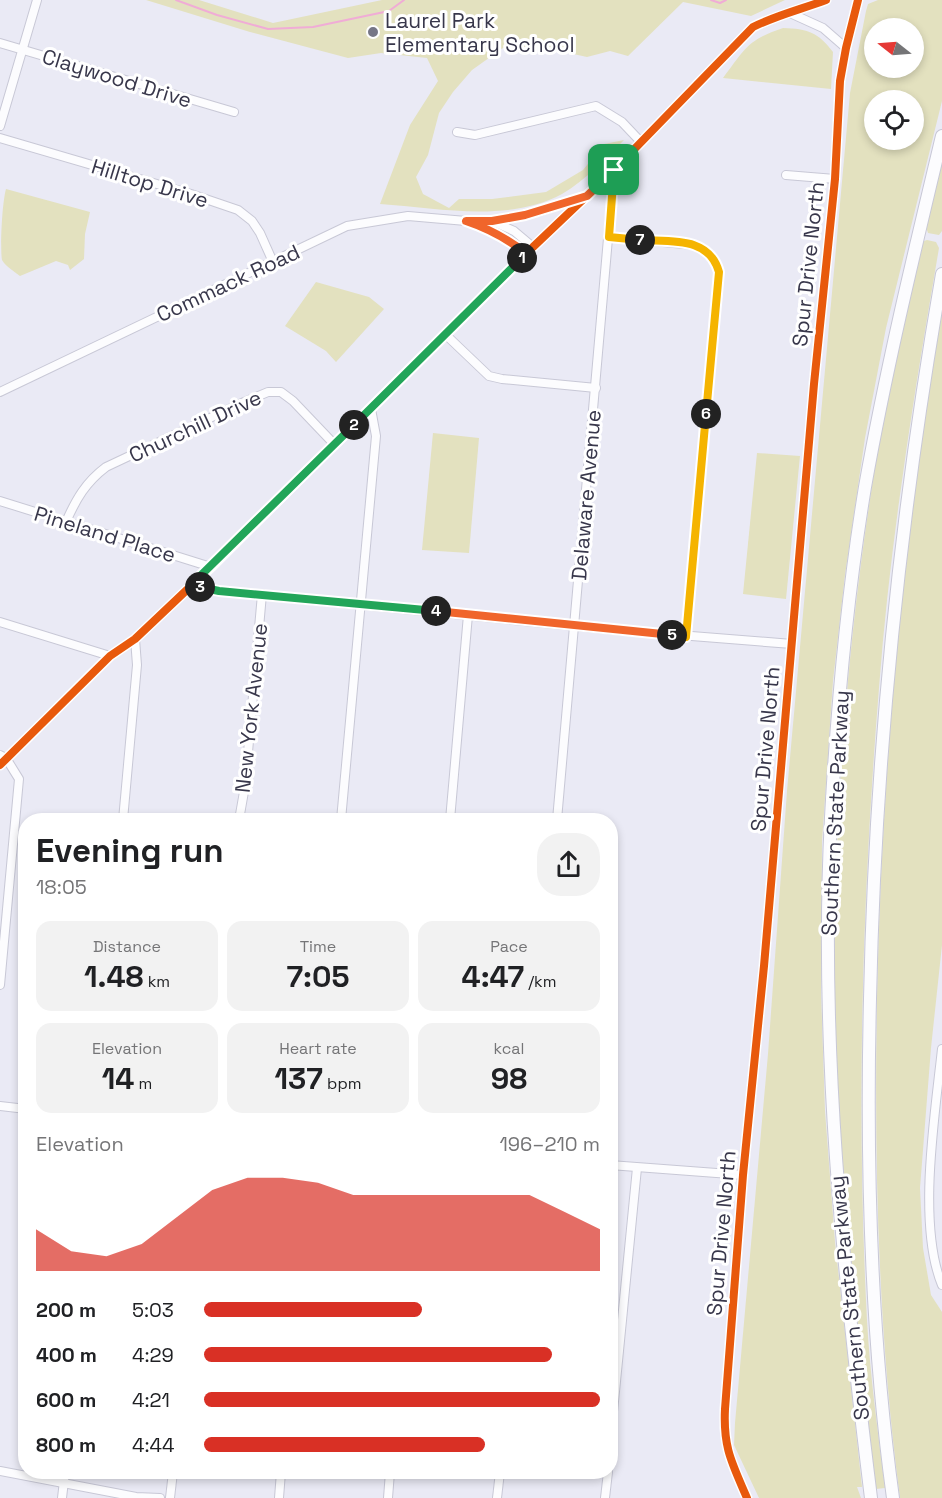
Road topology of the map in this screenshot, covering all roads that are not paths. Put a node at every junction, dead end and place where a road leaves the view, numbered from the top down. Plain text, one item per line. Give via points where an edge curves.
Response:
1 (37, 0) edge
2 (826, 0) edge
3 (858, 0) edge
4 (790, 13) junction
5 (0, 43) edge
6 (846, 48) junction
7 (23, 50) junction
8 (234, 112) dead end
9 (0, 126) edge
10 (457, 132) dead end
11 (942, 136) edge
12 (0, 138) edge
13 (640, 141) junction
14 (614, 170) junction
15 (786, 175) dead end
16 (836, 179) junction
17 (587, 196) junction
18 (466, 221) junction
19 (492, 221) junction
20 (609, 237) junction
21 (530, 250) junction
22 (273, 262) junction
23 (942, 274) edge
24 (446, 335) junction
25 (596, 388) junction
26 (0, 392) edge
27 (371, 409) junction
28 (334, 444) junction
29 (0, 501) edge
30 (66, 522) junction
31 (211, 567) junction
32 (191, 585) junction
33 (262, 594) junction
34 (361, 604) junction
35 (468, 615) junction
36 (0, 621) edge
37 (575, 626) junction
38 (686, 637) junction
39 (135, 639) junction
40 (792, 644) junction
41 (110, 656) junction
42 (2, 759) edge
43 (124, 813) edge
44 (240, 813) edge
45 (342, 813) edge
46 (451, 813) edge
47 (558, 813) edge
48 (0, 985) edge
49 (942, 1049) edge
50 (0, 1106) edge
51 (18, 1108) edge
52 (618, 1166) edge
53 (637, 1167) junction
54 (743, 1175) junction
55 (930, 1190) junction
56 (942, 1190) edge
57 (942, 1285) edge
58 (618, 1361) edge
59 (0, 1471) edge
60 (18, 1475) edge
61 (39, 1479) edge
62 (64, 1479) edge
63 (172, 1479) edge
64 (280, 1479) edge
65 (389, 1479) edge
66 (499, 1479) edge
67 (607, 1479) edge
68 (64, 1484) junction
69 (62, 1498) edge
70 (136, 1498) edge
71 (160, 1498) edge
72 (170, 1498) edge
73 (279, 1498) edge
74 (388, 1498) edge
75 (497, 1498) edge
76 (605, 1498) edge
77 (747, 1498) edge
78 (871, 1498) edge
79 (893, 1498) edge

1 - 7 street
2 - 4 street
3 - 6 street, Spur Drive North
4 - 6 street via 823,28
4 - 13 street via 753,27
5 - 7 street, Claywood Drive
6 - 16 street, Spur Drive North via 840,81
7 - 8 street, Claywood Drive
7 - 9 street
10 - 13 street via 475,135 596,106 622,122
11 - 78 highway, Southern State Parkway via 903,297 865,491 844,652 831,820 828,978 834,1135 850,1325
12 - 22 street, Hilltop Drive via 238,210 252,221
13 - 14 street
14 - 17 street
14 - 20 street, Delaware Avenue
15 - 16 street
16 - 40 street, Spur Drive North
17 - 19 street
17 - 21 street
18 - 19 street, Commack Road
18 - 21 street, Commack Road
18 - 22 street, Commack Road via 408,216 347,226
19 - 21 street, Commack Road via 514,231
20 - 25 street, Delaware Avenue
20 - 38 street via 695,244 716,260 719,272
21 - 24 street
22 - 26 street, Commack Road
23 - 79 highway, Southern State Parkway via 918,419 894,611 874,873 870,1217 879,1383
24 - 25 street via 489,376
24 - 27 street
25 - 37 street, Delaware Avenue
27 - 28 street
27 - 34 street via 376,436
28 - 30 street, Churchill Drive via 293,400 281,392 268,392 106,467 83,488
28 - 31 street
29 - 30 street, Pineland Place
30 - 31 street, Pineland Place
31 - 32 street
32 - 33 street
32 - 39 street
33 - 34 street
33 - 44 street, New York Avenue
34 - 35 street
34 - 45 street
35 - 37 street
35 - 46 street
36 - 41 street
37 - 38 street
37 - 47 street, Delaware Avenue
38 - 40 street
39 - 41 street
39 - 43 street via 137,665
40 - 54 street, Spur Drive North
41 - 42 street
42 - 48 street via 19,779
49 - 55 street
50 - 51 street
52 - 53 street
53 - 54 street
53 - 58 street
54 - 77 street, Spur Drive North via 724,1432 727,1450
55 - 56 street
55 - 57 street via 933,1249
59 - 60 street
61 - 68 street
62 - 68 street
63 - 72 street
64 - 73 street
65 - 74 street
66 - 75 street
67 - 76 street
68 - 69 street
68 - 70 street
70 - 71 street

